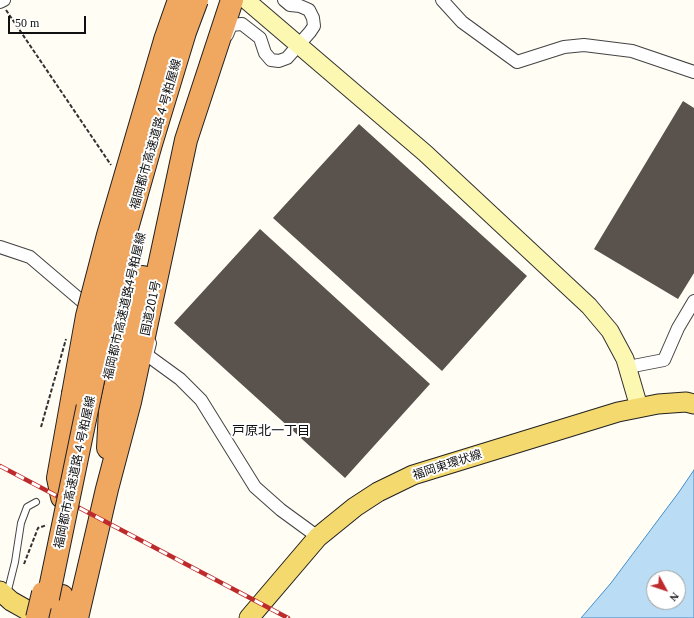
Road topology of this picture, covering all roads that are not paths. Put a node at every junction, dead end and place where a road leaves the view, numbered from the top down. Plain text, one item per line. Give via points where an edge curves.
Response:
1 (4, 0) edge
2 (179, 0) edge
3 (191, 0) edge
4 (197, 0) edge
5 (212, 0) edge
6 (224, 0) edge
7 (232, 0) edge
8 (246, 0) edge
9 (284, 0) edge
10 (442, 0) edge
11 (0, 2) edge
12 (299, 45) junction
13 (694, 72) edge
14 (0, 247) edge
15 (694, 301) edge
16 (84, 303) dead end
17 (628, 367) junction
18 (694, 404) edge
19 (639, 407) junction
20 (107, 489) junction
21 (62, 497) junction
22 (36, 502) dead end
23 (318, 537) junction
24 (3, 593) edge
25 (44, 607) edge
26 (77, 613) edge
27 (37, 618) edge
28 (57, 618) edge
29 (249, 618) edge

1 - 11 street
2 - 21 highway, bridge via 164,40 108,235 88,316 58,478
3 - 21 highway via 122,213
4 - 25 highway, 福岡都市高速道路４号粕屋線, bridge via 185,32 126,232
5 - 28 highway, 福岡都市高速道路4号粕屋線 via 190,61 156,173 117,330
6 - 20 highway via 179,140 128,331 110,409
7 - 20 highway, 国道201号 via 186,140 130,402
8 - 12 street
9 - 12 street via 290,5 308,10 313,18 314,26
10 - 13 street via 462,22 517,62 564,47 584,45 632,51
12 - 17 street via 425,154 589,306 610,331
12 - 23 street via 287,58 271,60 265,53 260,38 242,24 231,25 186,153 147,355 180,379 201,400 255,487
14 - 16 street via 30,257
15 - 17 street via 678,328 664,360
17 - 19 street
18 - 19 main road, 福岡東環状線 via 665,403
19 - 23 main road, 福岡東環状線 via 413,475 378,492 355,507
20 - 26 highway, 国道201号
21 - 25 highway
22 - 24 lane via 27,507 21,523 15,562
23 - 29 main road, 福岡東環状線
24 - 25 main road via 12,601
25 - 27 highway, bridge

